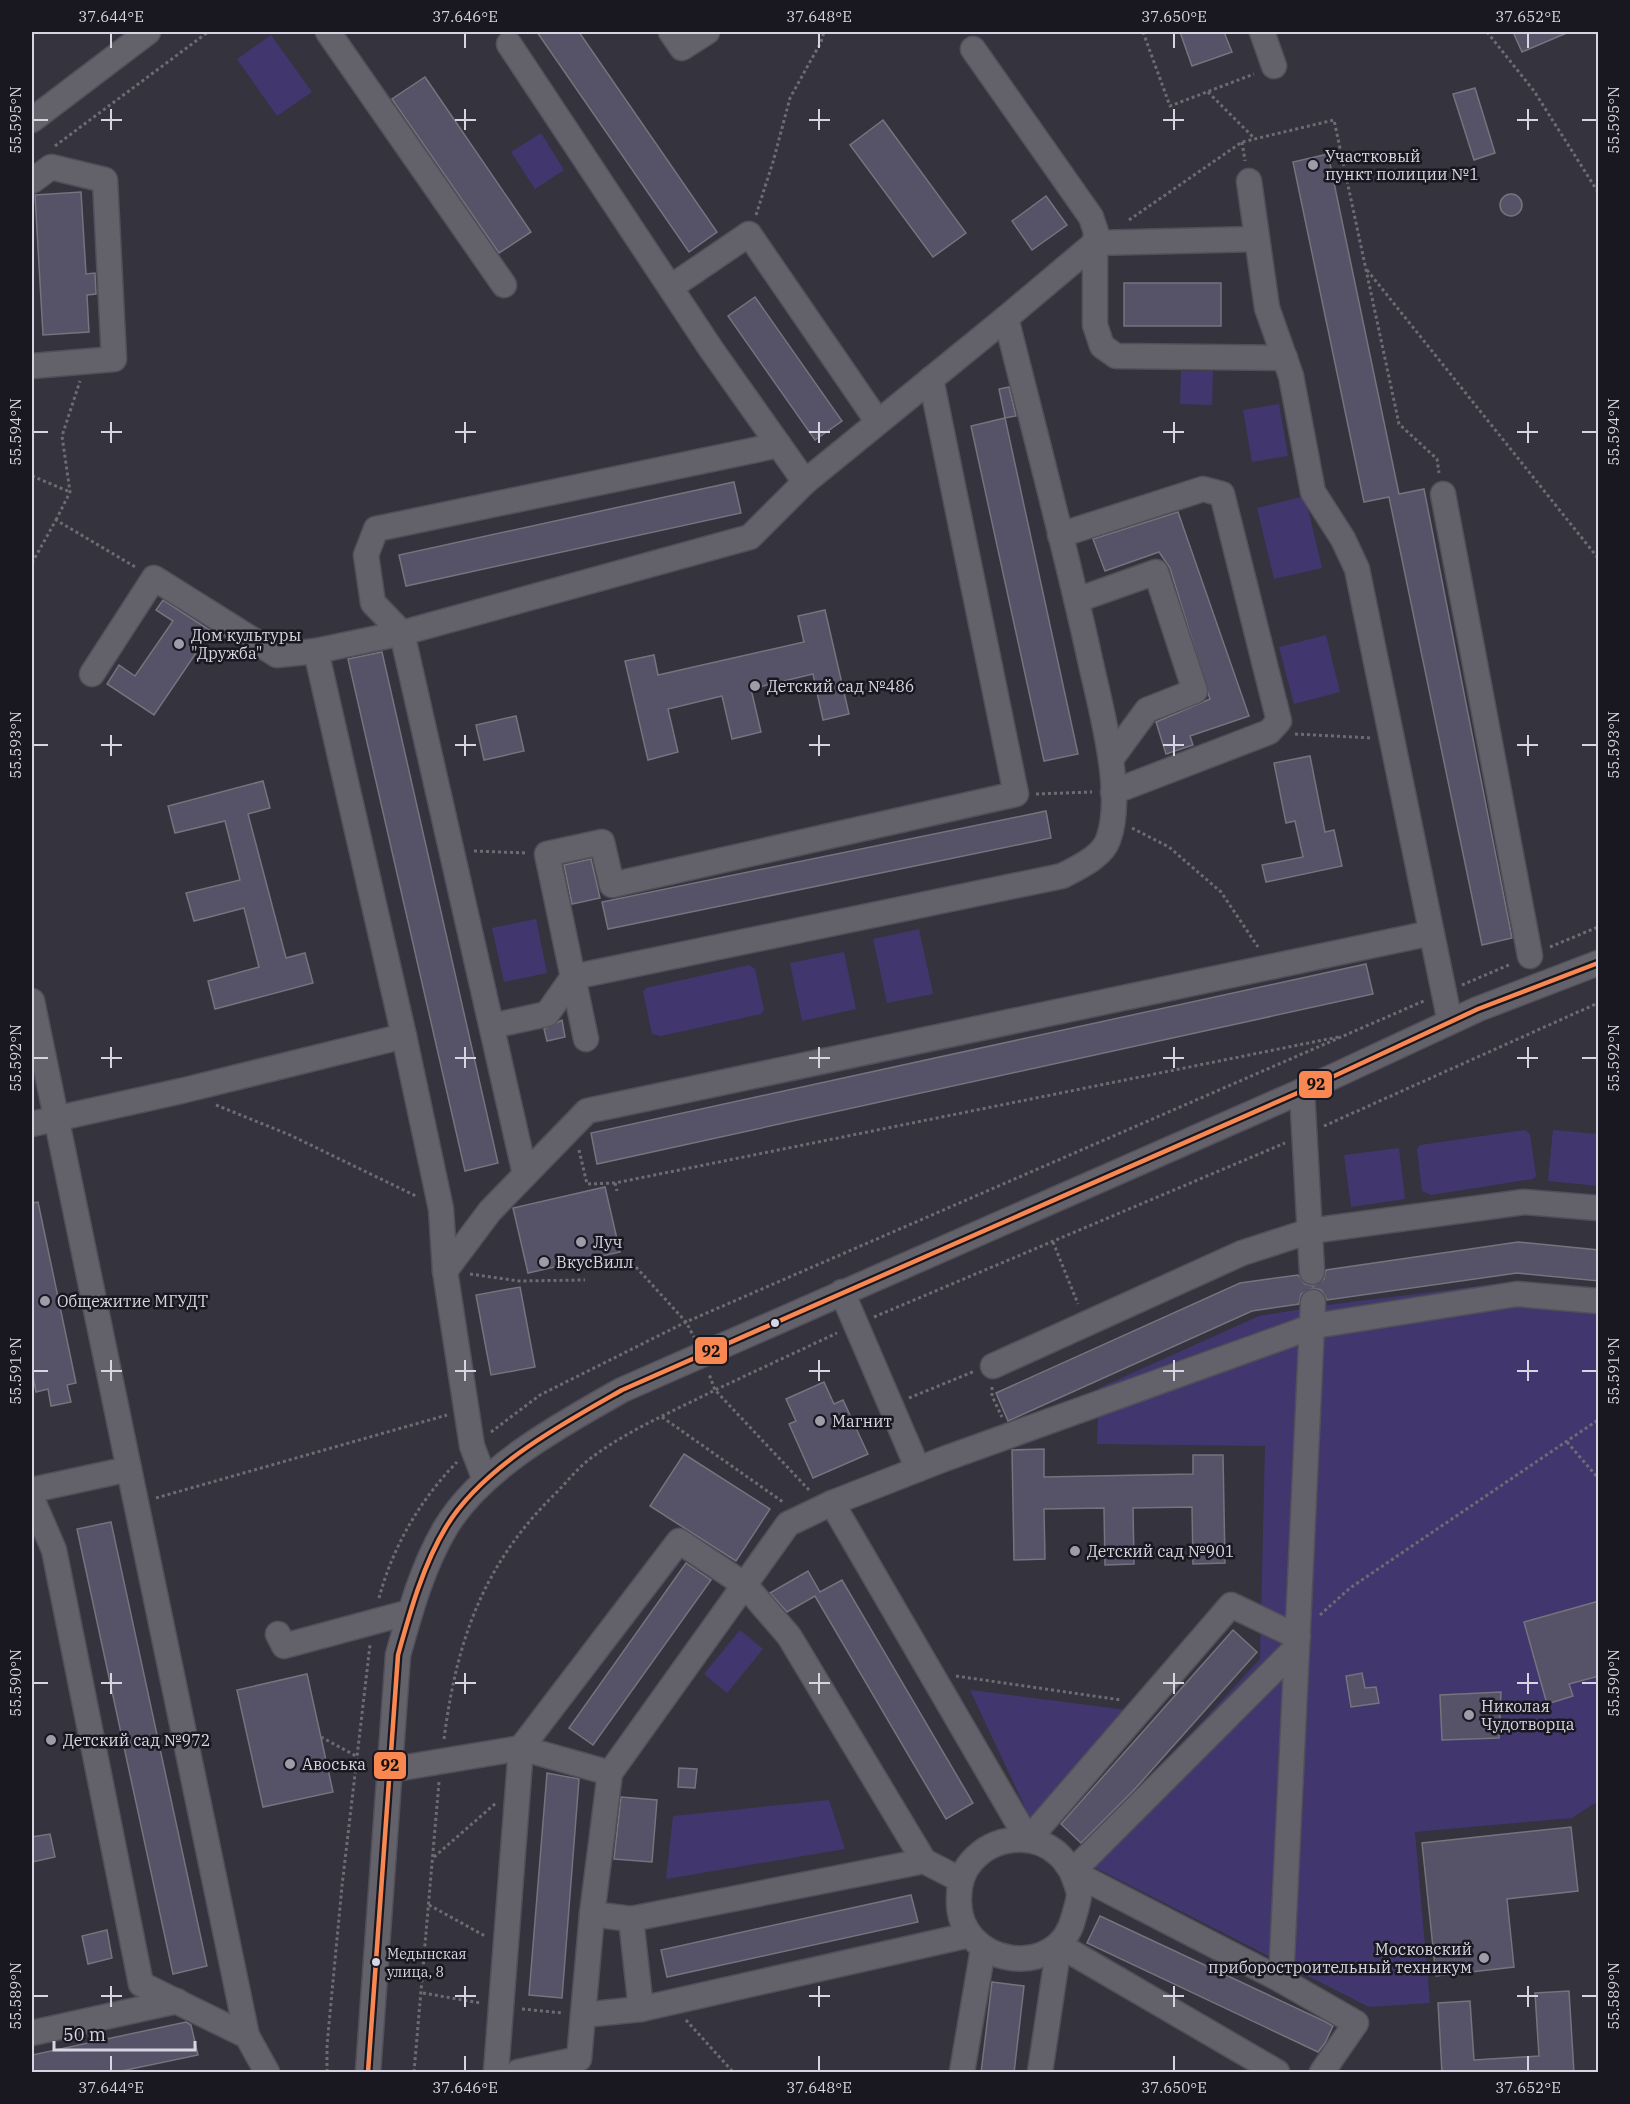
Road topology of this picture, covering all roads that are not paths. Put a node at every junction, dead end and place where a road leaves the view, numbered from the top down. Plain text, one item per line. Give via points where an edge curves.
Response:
1 (148, 32) edge
2 (328, 32) edge
3 (670, 32) edge
4 (707, 32) edge
5 (1262, 32) edge
6 (509, 44) dead end
7 (973, 49) dead end
8 (1274, 66) road end
9 (34, 111) edge
10 (32, 181) edge
11 (1249, 181) dead end
12 (1256, 239) junction
13 (1095, 243) junction
14 (504, 285) dead end
15 (671, 287) junction
16 (1006, 318) junction
17 (1285, 358) junction
18 (32, 366) edge
19 (931, 379) junction
20 (878, 422) junction
21 (779, 445) junction
22 (805, 482) junction
23 (1443, 494) road end
24 (1060, 535) junction
25 (1077, 600) junction
26 (402, 633) junction
27 (316, 651) junction
28 (92, 674) dead end
29 (1112, 759) junction
30 (1113, 792) junction
31 (1431, 933) junction
32 (1530, 956) dead end
33 (1599, 963) edge
34 (573, 977) junction
35 (32, 1001) edge
36 (1450, 1022) junction
37 (492, 1026) junction
38 (404, 1036) junction
39 (586, 1040) dead end
40 (1302, 1091) junction
41 (56, 1120) junction
42 (32, 1124) edge
43 (525, 1174) junction
44 (1599, 1208) edge
45 (1310, 1231) junction
46 (445, 1271) junction
47 (1312, 1272) dead end
48 (842, 1293) junction
49 (1599, 1301) edge
50 (1313, 1302) dead end
51 (1314, 1326) junction
52 (993, 1366) road end
53 (129, 1469) junction
54 (918, 1469) junction
55 (485, 1480) junction
56 (32, 1490) edge
57 (32, 1499) edge
58 (820, 1509) junction
59 (745, 1585) junction
60 (410, 1612) junction
61 (278, 1634) dead end
62 (1297, 1642) junction
63 (521, 1748) junction
64 (389, 1770) junction
65 (610, 1773) junction
66 (1028, 1840) junction
67 (924, 1861) junction
68 (1072, 1872) junction
69 (961, 1880) junction
70 (592, 1914) junction
71 (631, 1919) junction
72 (976, 1942) junction
73 (1059, 1945) junction
74 (1281, 1980) junction
75 (177, 2001) junction
76 (641, 2009) junction
77 (583, 2015) junction
78 (32, 2032) edge
79 (247, 2037) junction
80 (579, 2066) edge
81 (267, 2073) edge
82 (368, 2073) edge
83 (496, 2073) edge
84 (518, 2073) edge
85 (962, 2073) edge
86 (1040, 2073) edge
87 (1277, 2073) edge
88 (1322, 2073) edge

1 - 9 street
2 - 14 street
3 - 4 street via 682,48
5 - 8 street
6 - 15 street
7 - 13 street via 1090,217 1096,232
10 - 18 street via 51,167 105,180 114,359
11 - 12 street
12 - 13 street
12 - 17 street via 1267,308
13 - 16 street
13 - 17 street via 1095,325 1102,345 1116,356
15 - 20 street via 749,234
15 - 21 street
16 - 19 street
16 - 24 street
17 - 31 street via 1313,492 1357,569
19 - 20 street
19 - 34 street via 1016,794 612,885 602,842 547,854
20 - 22 street
21 - 22 street
21 - 26 street via 376,529 366,555 373,603
22 - 26 street via 750,537
23 - 32 street
24 - 25 street
24 - 30 street via 1203,489 1222,494 1279,722 1269,732
25 - 29 street
25 - 29 street via 1156,572 1195,691 1147,710
26 - 27 street
26 - 37 street
27 - 28 street via 277,655 154,578
27 - 38 street
29 - 30 street
30 - 34 street via 1108,841 1089,860 1062,876
31 - 36 street
31 - 43 street via 587,1111
33 - 36 street
34 - 37 street via 547,1014
34 - 39 street
35 - 41 street
36 - 40 street
37 - 43 street
38 - 41 street
38 - 46 street via 441,1209
40 - 45 street
40 - 48 street
41 - 42 street
41 - 53 street
43 - 46 street via 490,1211
44 - 45 street via 1524,1202
45 - 47 street
45 - 52 street via 1242,1253
46 - 55 street via 472,1446
48 - 54 street
48 - 55 street via 622,1390 561,1425
49 - 51 street via 1517,1294
50 - 51 street
51 - 54 street
51 - 62 street
53 - 56 street
53 - 79 street
54 - 58 street
55 - 60 street via 446,1526
57 - 75 street via 54,1550 141,1984
58 - 59 street via 788,1524
58 - 66 street via 930,1672
59 - 63 street via 679,1541
59 - 65 street
59 - 67 street via 789,1636
60 - 61 street via 284,1646
60 - 64 street via 398,1655
62 - 66 street via 1231,1605
62 - 68 street
62 - 74 street
63 - 64 street
63 - 65 street
63 - 83 street
64 - 82 street
65 - 70 street
66 - 68 street via 1059,1854
66 - 69 street via 1007,1840 989,1847 971,1861
67 - 69 street
67 - 71 street
68 - 73 street via 1079,1895 1071,1930
68 - 74 street
69 - 72 street via 958,1908
70 - 71 street
70 - 77 street
71 - 76 street
72 - 73 street via 1014,1960 1048,1952
72 - 76 street
72 - 85 street
73 - 86 street
73 - 87 street
74 - 88 street via 1356,2023
75 - 78 street
75 - 79 street
76 - 77 street
77 - 80 street
79 - 81 street
80 - 84 street

